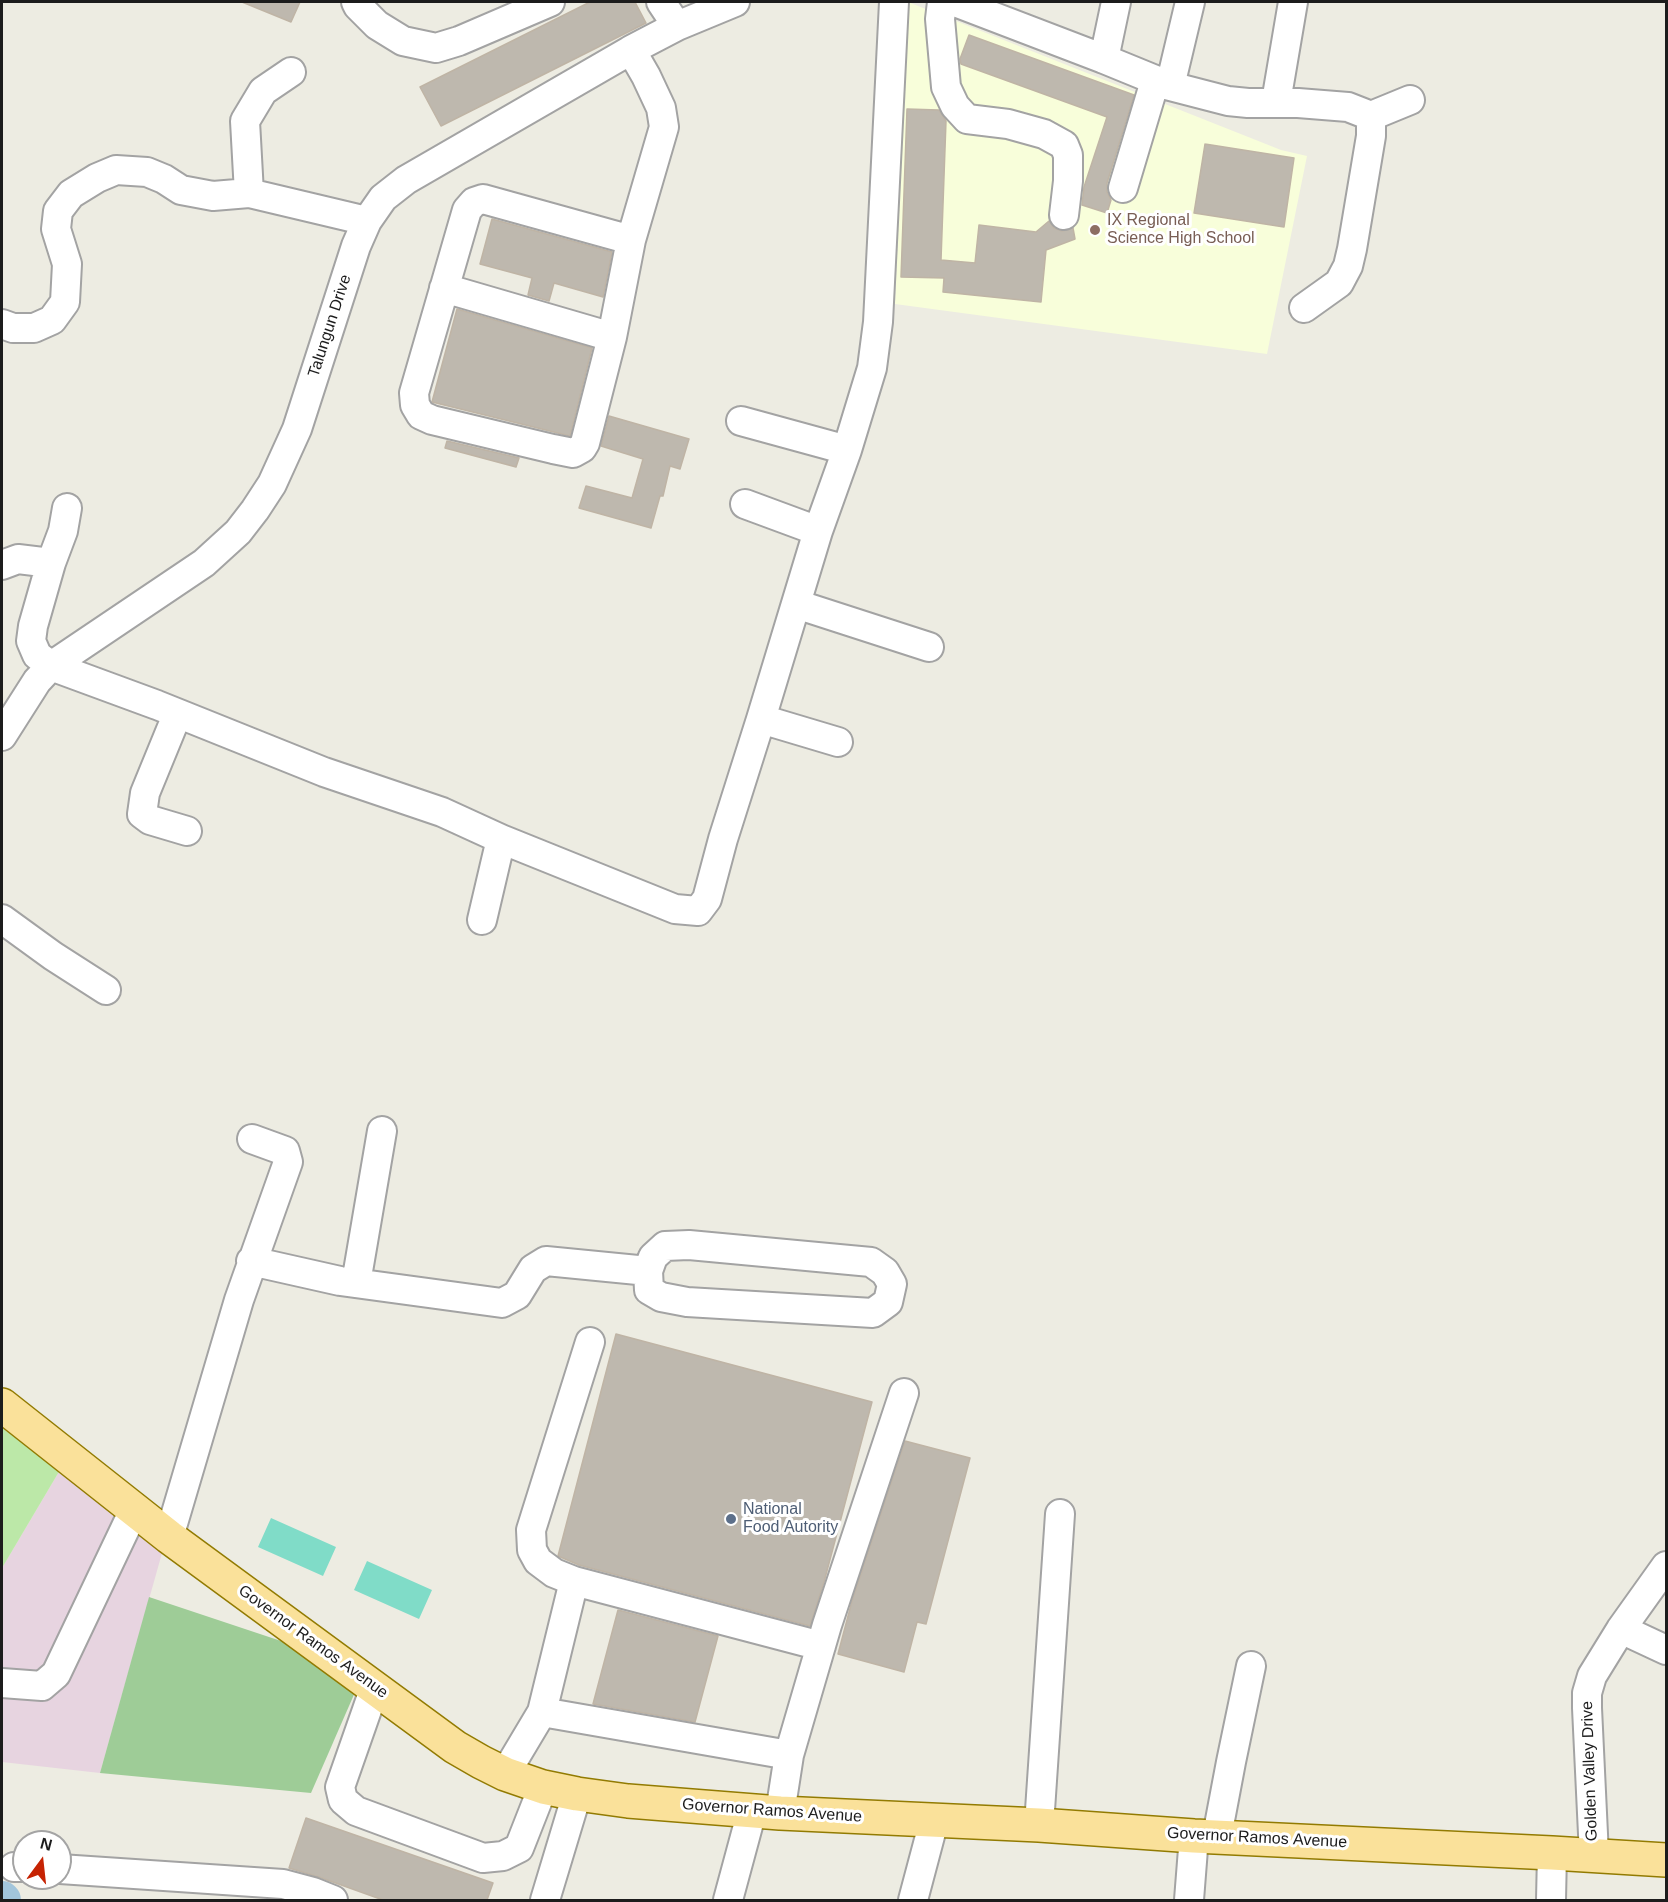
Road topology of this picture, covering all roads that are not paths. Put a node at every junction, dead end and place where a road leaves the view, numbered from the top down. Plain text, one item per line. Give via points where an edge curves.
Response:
1 (356, 2) edge
2 (550, 2) edge
3 (661, 2) edge
4 (735, 2) edge
5 (894, 2) edge
6 (942, 2) edge
7 (955, 2) edge
8 (1116, 2) edge
9 (1190, 2) edge
10 (1293, 2) edge
11 (677, 26) junction
12 (631, 50) junction
13 (1104, 58) junction
14 (291, 72) dead end
15 (1162, 83) junction
16 (1410, 100) dead end
17 (1276, 102) junction
18 (1371, 116) junction
19 (1123, 188) dead end
20 (249, 193) junction
21 (1064, 215) dead end
22 (367, 221) junction
23 (631, 240) junction
24 (444, 288) junction
25 (1304, 308) dead end
26 (2, 324) edge
27 (612, 338) junction
28 (741, 421) dead end
29 (847, 450) junction
30 (745, 504) dead end
31 (67, 508) dead end
32 (818, 531) junction
33 (51, 563) junction
34 (2, 565) edge
35 (796, 604) junction
36 (929, 647) dead end
37 (51, 666) junction
38 (177, 715) junction
39 (761, 719) junction
40 (2, 736) edge
41 (837, 742) dead end
42 (187, 831) dead end
43 (501, 839) junction
44 (2, 919) edge
45 (482, 920) dead end
46 (106, 990) dead end
47 (382, 1131) dead end
48 (252, 1139) dead end
49 (251, 1261) junction
50 (648, 1271) junction
51 (356, 1283) junction
52 (590, 1341) dead end
53 (904, 1394) dead end
54 (2, 1405) edge
55 (135, 1509) junction
56 (1060, 1514) dead end
57 (169, 1537) junction
58 (1666, 1566) edge
59 (574, 1581) junction
60 (1621, 1629) junction
61 (821, 1646) junction
62 (1666, 1650) edge
63 (1251, 1666) dead end
64 (2, 1683) edge
65 (375, 1687) junction
66 (542, 1712) junction
67 (789, 1755) junction
68 (505, 1774) junction
69 (543, 1787) junction
70 (577, 1794) junction
71 (766, 1812) junction
72 (934, 1821) junction
73 (1039, 1825) junction
74 (1205, 1836) junction
75 (1552, 1853) junction
76 (1594, 1855) junction
77 (1666, 1860) edge
78 (72, 1870) edge
79 (333, 1900) edge
80 (545, 1900) edge
81 (728, 1900) edge
82 (913, 1900) edge
83 (1189, 1900) edge
84 (1551, 1900) edge

1 - 2 street via 377,25 403,41 436,48
3 - 11 street
4 - 11 street, Talungun Drive
5 - 29 street via 878,322 872,368
6 - 21 street via 946,87 955,106 967,119 1008,124 1044,134 1064,145 1068,155
7 - 13 street
8 - 13 street
9 - 15 street
10 - 17 street
11 - 12 street, Talungun Drive
12 - 22 street, Talungun Drive via 406,180 383,198
12 - 23 street via 661,108 664,128
13 - 15 street
14 - 20 street via 264,92 244,121
15 - 17 street via 1228,101
15 - 19 street
16 - 18 street
17 - 18 street via 1348,107
18 - 25 street via 1371,136 1348,266 1339,283
20 - 22 street
20 - 26 street via 213,196 181,190 147,172 116,170 97,178 71,195 58,211 56,229 67,264 65,302 52,320 34,328
22 - 37 street, Talungun Drive via 297,429 272,484 255,510 238,532 204,563
23 - 24 street via 483,199 467,210
23 - 27 street
24 - 27 street
24 - 27 street via 414,393 421,415 432,420 573,453 585,443
28 - 29 street
29 - 32 street
30 - 32 street
31 - 33 street
32 - 35 street
33 - 34 street via 18,559
33 - 37 street via 31,641 37,655
35 - 36 street
35 - 39 street
37 - 38 street
37 - 40 street, Talungun Drive
38 - 42 street via 146,793 142,814
38 - 43 street via 442,812
39 - 41 street
39 - 43 street via 707,899 698,911 675,909
43 - 45 street
44 - 46 street
47 - 51 street
48 - 49 street via 285,1151 288,1162
49 - 51 street
49 - 57 street
50 - 50 street via 653,1257 665,1246 688,1245 871,1262 885,1272 892,1284 888,1302 873,1313 687,1302 661,1297 649,1290
50 - 51 street via 546,1261 533,1269 517,1294 502,1303
52 - 59 street via 531,1530 532,1550 538,1561
53 - 61 street
54 - 55 main road, Governor Ramos Avenue
55 - 57 main road, Governor Ramos Avenue
55 - 64 street via 56,1674 42,1686
56 - 73 street
57 - 65 main road, Governor Ramos Avenue
58 - 60 street, Golden Valley Drive
59 - 61 street
59 - 66 street
60 - 62 street
60 - 76 street, Golden Valley Drive via 1592,1676 1587,1693
61 - 67 street
63 - 74 street via 1231,1762
65 - 68 main road, Governor Ramos Avenue via 455,1747
65 - 69 street via 340,1787 343,1800 356,1811 483,1858 503,1856 519,1848
66 - 67 street
66 - 68 street
67 - 71 street
68 - 69 main road, Governor Ramos Avenue
69 - 70 main road, Governor Ramos Avenue
70 - 71 main road, Governor Ramos Avenue
70 - 80 street
71 - 72 main road, Governor Ramos Avenue
71 - 81 street
72 - 73 main road, Governor Ramos Avenue
72 - 82 street
73 - 74 main road, Governor Ramos Avenue
74 - 75 main road, Governor Ramos Avenue
74 - 83 street
75 - 76 main road, Governor Ramos Avenue
75 - 84 street
76 - 77 main road, Governor Ramos Avenue
78 - 79 street via 283,1884

